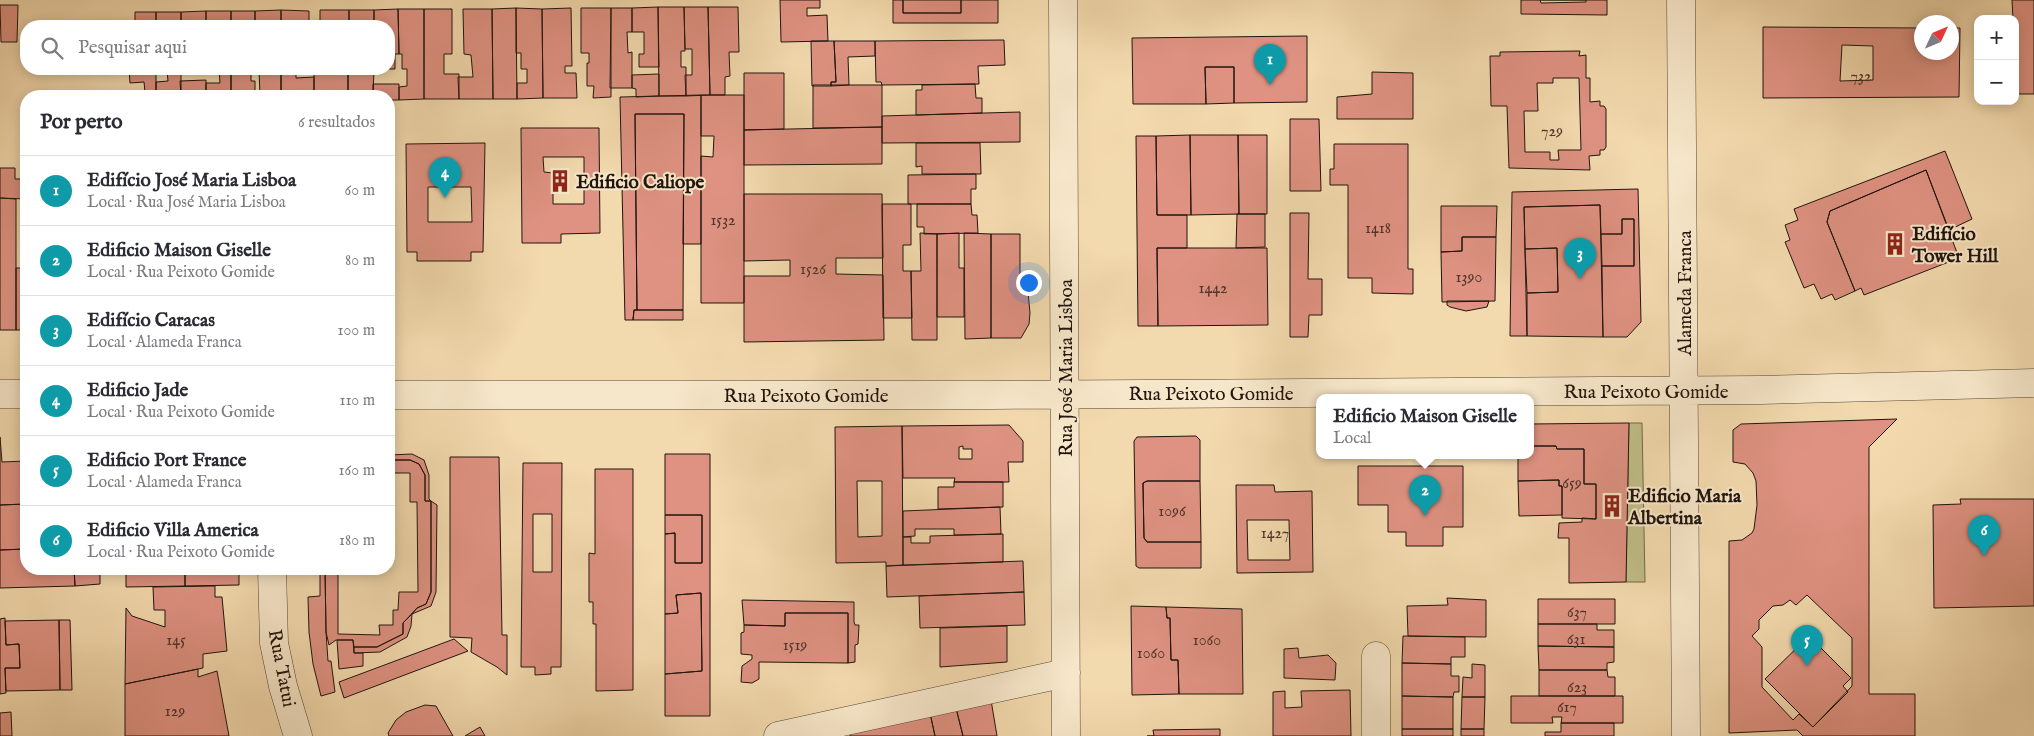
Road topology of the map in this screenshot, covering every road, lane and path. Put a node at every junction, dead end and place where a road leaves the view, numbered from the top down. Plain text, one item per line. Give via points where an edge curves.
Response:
1 (1063, 0) edge
2 (1681, 0) edge
3 (2034, 383) edge
4 (1684, 390) junction
5 (0, 394) edge
6 (20, 394) edge
7 (395, 394) edge
8 (1065, 394) junction
9 (272, 575) edge
10 (1376, 656) dead end
11 (1066, 673) junction
12 (298, 736) edge
13 (778, 736) edge
14 (1066, 736) edge
15 (1376, 736) edge
16 (1686, 736) edge

1 - 8 street, Rua José Maria Lisboa
2 - 4 street, Alameda Franca
3 - 4 street, Rua Peixoto Gomide
4 - 8 street, Rua Peixoto Gomide
4 - 16 street, Alameda Franca
5 - 6 street
7 - 8 street, Rua Peixoto Gomide
8 - 11 street, Rua José Maria Lisboa
9 - 12 street, Rua Tatui via 274,643
10 - 15 street
11 - 13 street
11 - 14 street, Rua José Maria Lisboa

